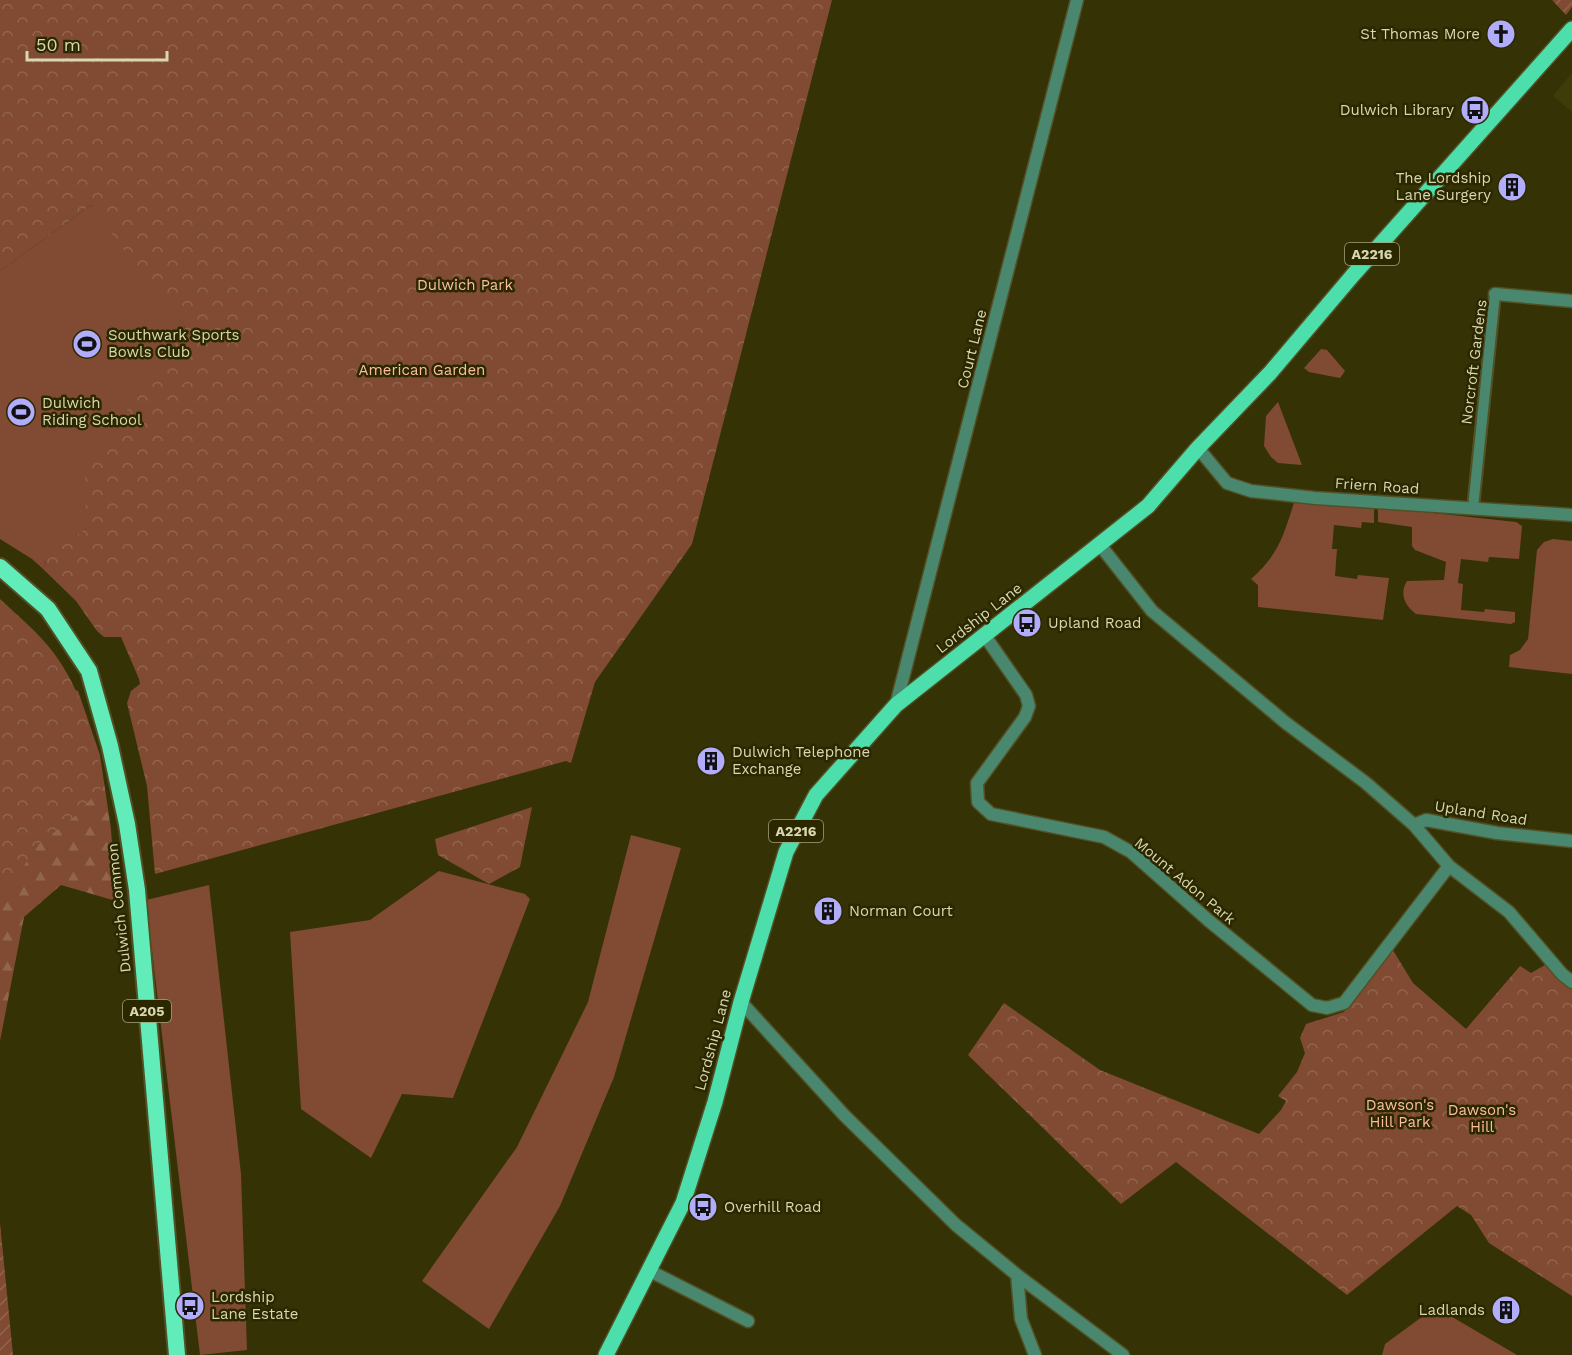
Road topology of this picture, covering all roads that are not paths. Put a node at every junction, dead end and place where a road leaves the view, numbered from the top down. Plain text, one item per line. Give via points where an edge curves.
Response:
1 (1077, 0) edge
2 (1572, 29) edge
3 (1495, 294) joint
4 (1572, 301) edge
5 (1198, 448) junction
6 (1473, 508) junction
7 (1572, 515) edge
8 (1100, 545) junction
9 (0, 567) edge
10 (985, 636) junction
11 (896, 705) junction
12 (1414, 825) junction
13 (1572, 840) edge
14 (1449, 866) junction
15 (1572, 982) edge
16 (741, 1002) junction
17 (650, 1271) junction
18 (1017, 1275) junction
19 (748, 1321) dead end
20 (177, 1355) edge
21 (606, 1355) edge
22 (1035, 1355) edge
23 (1122, 1355) edge

1 - 11 street, Court Lane
2 - 5 main road, Lordship Lane / A2216 via 1270,373
3 - 4 street, Norcroft Gardens
3 - 6 street, Norcroft Gardens
5 - 6 street, Friern Road via 1227,483 1251,491
5 - 8 main road, Lordship Lane / A2216 via 1148,506
6 - 7 street, Friern Road
8 - 10 main road, Lordship Lane / A2216
8 - 12 street, Upland Road via 1152,611
9 - 20 highway, Dulwich Common / A205 via 48,609 89,671 110,746 137,890
10 - 11 main road, Lordship Lane / A2216
10 - 14 street, Mount Adon Park via 1026,695 1029,706 977,783 978,802 991,814 1104,837 1131,852 1312,1005 1327,1008 1344,1003
11 - 16 main road, Lordship Lane / A2216 via 816,795 789,844
12 - 13 street, Upland Road via 1426,820
12 - 14 street
14 - 15 street via 1509,912
16 - 17 main road, Lordship Lane / A2216 via 683,1203
16 - 18 street via 844,1114 948,1217
17 - 19 street
17 - 21 main road, Lordship Lane / A2216
18 - 22 street via 1021,1319
18 - 23 street

